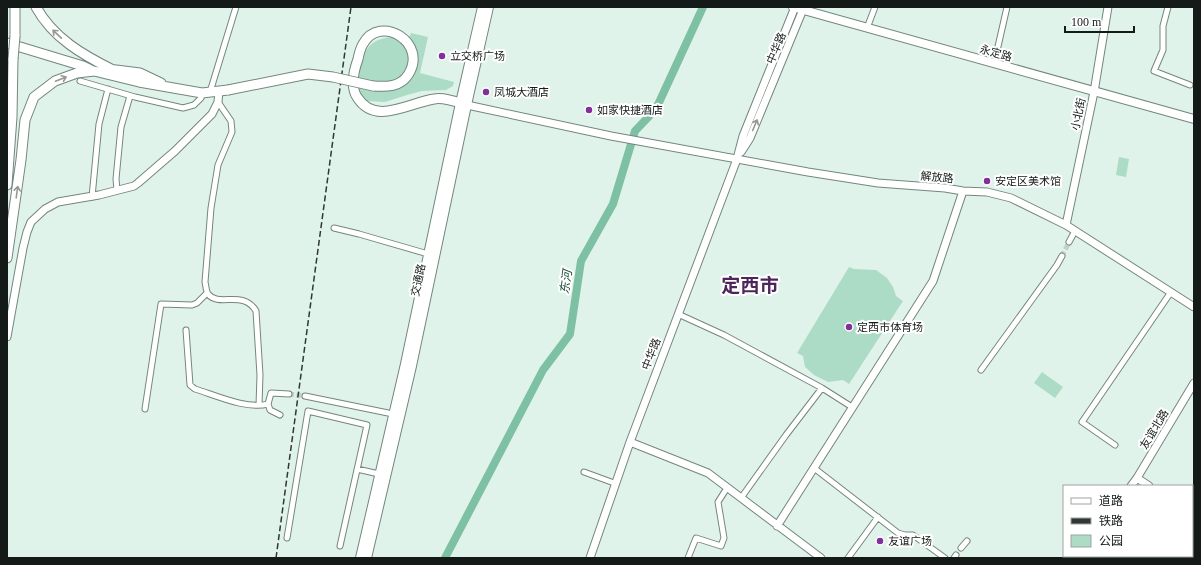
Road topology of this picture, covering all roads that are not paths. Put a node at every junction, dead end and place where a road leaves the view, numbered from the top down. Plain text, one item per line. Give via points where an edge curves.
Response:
1 (15, 7) edge
2 (36, 7) edge
3 (236, 7) edge
4 (482, 7) edge
5 (489, 7) edge
6 (794, 7) edge
7 (875, 7) edge
8 (1007, 7) edge
9 (1108, 7) edge
10 (1168, 7) edge
11 (804, 9) edge
12 (867, 28) junction
13 (7, 43) edge
14 (994, 64) junction
15 (83, 66) junction
16 (113, 70) junction
17 (94, 71) junction
18 (80, 81) dead end
19 (1190, 85) dead end
20 (170, 87) junction
21 (108, 89) junction
22 (215, 91) junction
23 (1094, 92) junction
24 (130, 96) junction
25 (218, 102) junction
26 (464, 104) junction
27 (1194, 119) edge
28 (737, 159) junction
29 (7, 185) edge
30 (117, 190) junction
31 (963, 191) junction
32 (92, 197) junction
33 (1066, 225) junction
34 (334, 228) dead end
35 (1075, 231) junction
36 (1069, 242) tunnel mouth
37 (428, 254) junction
38 (1062, 256) tunnel mouth
39 (7, 258) edge
40 (1170, 292) junction
41 (207, 293) junction
42 (1194, 307) edge
43 (678, 314) junction
44 (186, 330) dead end
45 (7, 338) edge
46 (981, 370) dead end
47 (1194, 383) edge
48 (822, 388) junction
49 (289, 394) tunnel mouth
50 (305, 396) tunnel mouth
51 (268, 404) junction
52 (258, 405) junction
53 (852, 407) junction
54 (145, 409) dead end
55 (393, 414) junction
56 (280, 415) dead end
57 (630, 442) junction
58 (1115, 445) dead end
59 (814, 468) junction
60 (357, 469) junction
61 (584, 472) dead end
62 (379, 474) junction
63 (1137, 478) junction
64 (614, 483) junction
65 (1132, 485) edge
66 (1148, 485) edge
67 (728, 488) junction
68 (741, 498) junction
69 (878, 518) junction
70 (777, 526) junction
71 (287, 538) dead end
72 (966, 541) dead end
73 (340, 546) dead end
74 (962, 548) dead end
75 (360, 558) edge
76 (367, 558) edge
77 (590, 558) edge
78 (688, 558) edge
79 (821, 558) edge
80 (848, 558) edge
81 (945, 558) edge

1 - 29 highway, bridge
16 -> 2 highway via 81,53 55,32
3 - 22 street
4 - 26 main road, 交通路
5 - 26 main road, 交通路
6 - 11 main road, 永定路
6 - 28 street, 中华路 via 743,136
7 - 12 street
8 - 14 street
9 - 23 street, 小北街
10 - 19 street via 1163,26 1163,50 1154,71
11 - 12 main road, 永定路
28 -> 11 street, 中华路 via 750,138
12 - 14 main road, 永定路
13 - 15 highway
14 - 23 main road, 永定路
15 - 16 highway
15 - 17 highway
16 - 20 highway via 140,73
17 - 20 highway
39 -> 17 highway via 25,120 34,97 55,81 76,73
18 - 21 street
20 - 22 highway
21 - 24 street
21 - 32 street via 99,124
22 - 24 street via 194,105 182,108
22 - 25 street
22 - 26 highway, bridge via 308,74 333,77 373,86 391,86 406,78 411,70 413,53 404,38 389,31 374,34 363,44 354,69 353,85 360,102 376,112 386,112 436,98
23 - 27 main road, 永定路
23 - 33 street, 小北街
24 - 30 street via 121,128
25 - 30 street via 212,114 156,168 134,186
25 - 41 street via 232,121 232,132 218,166 205,282
26 - 28 street, 解放路 via 611,136
26 - 37 main road, 交通路
26 - 76 main road, 交通路 via 412,366
28 - 31 street, 解放路 via 878,184
28 - 43 street, 中华路
30 - 32 street
31 - 33 street, 解放路 via 987,192 1011,198
31 - 53 street via 933,281
32 - 45 street via 58,202 45,208 31,222 23,248
33 - 35 street, 解放路
34 - 37 street
35 - 36 street
35 - 40 street, 解放路
37 - 55 main road, 交通路
38 - 46 street
40 - 42 street, 解放路
40 - 58 street via 1082,422
41 - 52 street via 212,298 242,299 252,304 256,311 260,376
41 - 54 street via 192,305 161,304
43 - 48 street via 724,335
43 - 57 street, 中华路
44 - 52 street via 190,385 195,389 241,403
47 - 63 street, 友谊北路
48 - 53 street
48 - 68 street
49 - 51 street via 271,393
50 - 55 street
51 - 52 street
51 - 56 street via 270,410
53 - 59 street
55 - 62 main road, 交通路
57 - 64 street, 中华路
57 - 67 street via 701,470
59 - 69 street
59 - 70 street
60 - 62 street
60 - 71 street via 367,425 308,411
60 - 73 street
61 - 64 street
62 - 75 main road, 交通路
63 - 65 street, 友谊北路
63 - 66 street
64 - 77 street, 中华路
67 - 68 street
67 - 78 street via 718,502 724,538 721,546 696,538
68 - 70 street
69 - 80 street
69 - 81 street via 898,533 913,535
70 - 79 street
72 - 74 street

